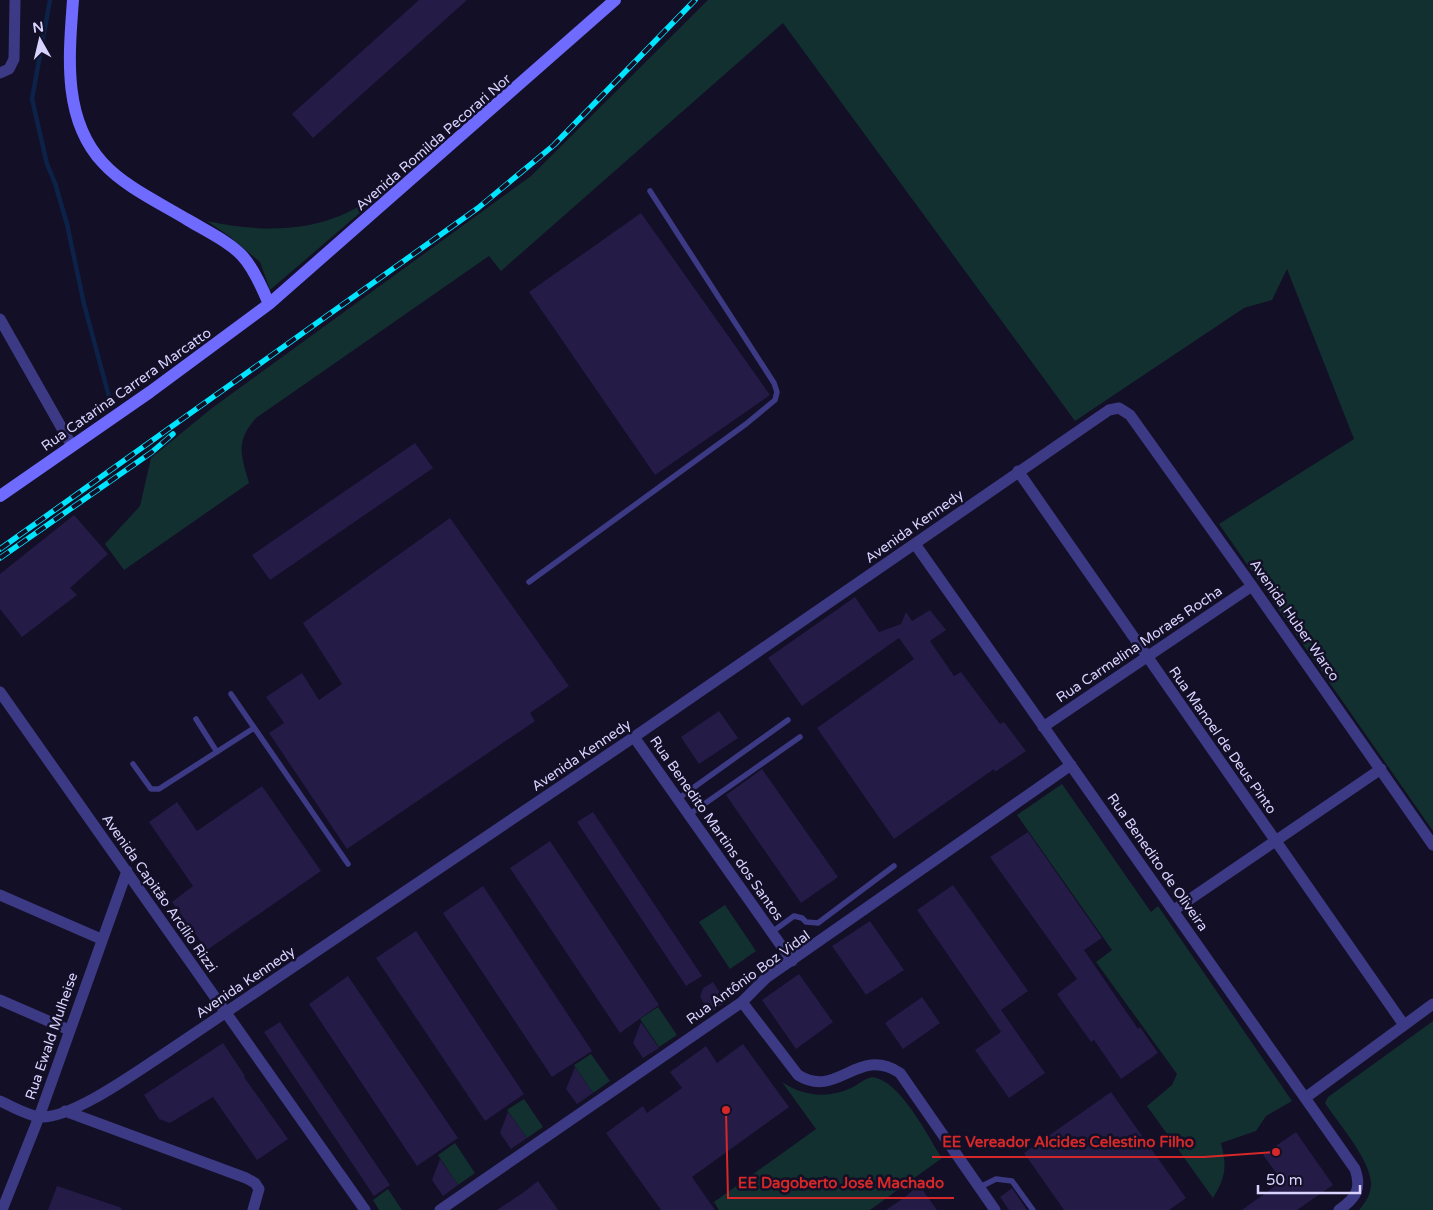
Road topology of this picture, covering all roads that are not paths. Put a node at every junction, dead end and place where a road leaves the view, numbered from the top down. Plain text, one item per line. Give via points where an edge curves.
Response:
1 (15, 0) edge
2 (73, 0) edge
3 (615, 0) edge
4 (4, 71) edge
5 (650, 191) dead end
6 (269, 304) junction
7 (0, 319) edge
8 (1130, 415) joint
9 (72, 446) junction
10 (1018, 471) junction
11 (0, 496) edge
12 (916, 544) junction
13 (528, 582) dead end
14 (1252, 586) junction
15 (1147, 656) junction
16 (0, 692) edge
17 (230, 694) dead end
18 (196, 719) dead end
19 (788, 720) dead end
20 (1043, 727) junction
21 (254, 728) junction
22 (634, 737) junction
23 (800, 737) dead end
24 (217, 752) junction
25 (133, 764) dead end
26 (1071, 764) junction
27 (1381, 769) junction
28 (679, 798) junction
29 (690, 814) junction
30 (1275, 841) junction
31 (1433, 845) edge
32 (348, 864) dead end
33 (894, 866) dead end
34 (127, 871) junction
35 (0, 895) edge
36 (1174, 910) junction
37 (772, 932) junction
38 (101, 939) junction
39 (792, 960) junction
40 (0, 1000) edge
41 (742, 1002) junction
42 (1433, 1004) edge
43 (226, 1012) junction
44 (1404, 1024) junction
45 (69, 1030) junction
46 (1305, 1098) junction
47 (0, 1101) edge
48 (65, 1111) junction
49 (40, 1117) junction
50 (980, 1187) junction
51 (2, 1210) edge
52 (253, 1210) edge
53 (365, 1210) edge
54 (440, 1210) edge
55 (995, 1210) edge
56 (1034, 1210) edge
57 (1339, 1210) edge

1 - 4 street via 14,59
2 - 6 street via 68,60 71,89 78,119 90,147 119,178 242,253
3 - 6 street, Avenida Romilda Pecorari Nor
5 - 13 lane via 774,383 775,400
6 - 9 street, Rua Catarina Carrera Marcatto
7 - 9 street
8 - 10 street, Avenida Kennedy via 1118,408 1109,410
8 - 14 street, Avenida Huber Warco
9 - 11 street, Rua Catarina Carrera Marcatto
10 - 12 street, Avenida Kennedy
10 - 15 street, Rua Manoel de Deus Pinto
12 - 20 street, Rua Benedito de Oliveira
12 - 22 street, Avenida Kennedy
14 - 15 street, Rua Carmelina Moraes Rocha
14 - 27 street, Avenida Huber Warco
15 - 20 street, Rua Carmelina Moraes Rocha
15 - 30 street, Rua Manoel de Deus Pinto
16 - 34 street, Avenida Capitão Arcílio Rizzi
17 - 21 lane
18 - 24 lane
19 - 28 lane
20 - 26 street, Rua Benedito de Oliveira
21 - 24 lane
21 - 32 lane
22 - 28 street, Rua Benedito Martins dos Santos
22 - 43 street, Avenida Kennedy
23 - 29 lane
24 - 25 lane via 155,790
26 - 36 street, Rua Benedito de Oliveira
26 - 39 street, Rua Antônio Boz Vidal
27 - 30 street
27 - 31 street, Avenida Huber Warco
28 - 29 street, Rua Benedito Martins dos Santos
29 - 37 street, Rua Benedito Martins dos Santos
30 - 36 street
30 - 44 street, Rua Manoel de Deus Pinto
33 - 37 lane via 818,923 794,916
34 - 38 street, Rua Ewald Mulheise
34 - 43 street, Avenida Capitão Arcílio Rizzi
35 - 38 street
36 - 46 street, Rua Benedito de Oliveira
37 - 39 street, Rua Benedito Martins dos Santos
38 - 45 street, Rua Ewald Mulheise
39 - 41 street, Rua Antônio Boz Vidal via 766,978
40 - 45 street
41 - 50 street via 798,1075 808,1081 830,1081 866,1065 890,1066 900,1073
41 - 54 street, Rua Antônio Boz Vidal
42 - 44 street
43 - 48 street, Avenida Kennedy via 99,1094
43 - 53 street, Avenida Capitão Arcílio Rizzi
44 - 46 street
45 - 49 street, Rua Ewald Mulheise
46 - 57 street, Rua Benedito de Oliveira via 1355,1169 1359,1186 1351,1202
47 - 49 street
48 - 49 street, Avenida Kennedy
48 - 52 street via 246,1178 258,1189
49 - 51 street, Rua Ewald Mulheise
50 - 55 street
50 - 56 lane via 996,1178 1012,1180

